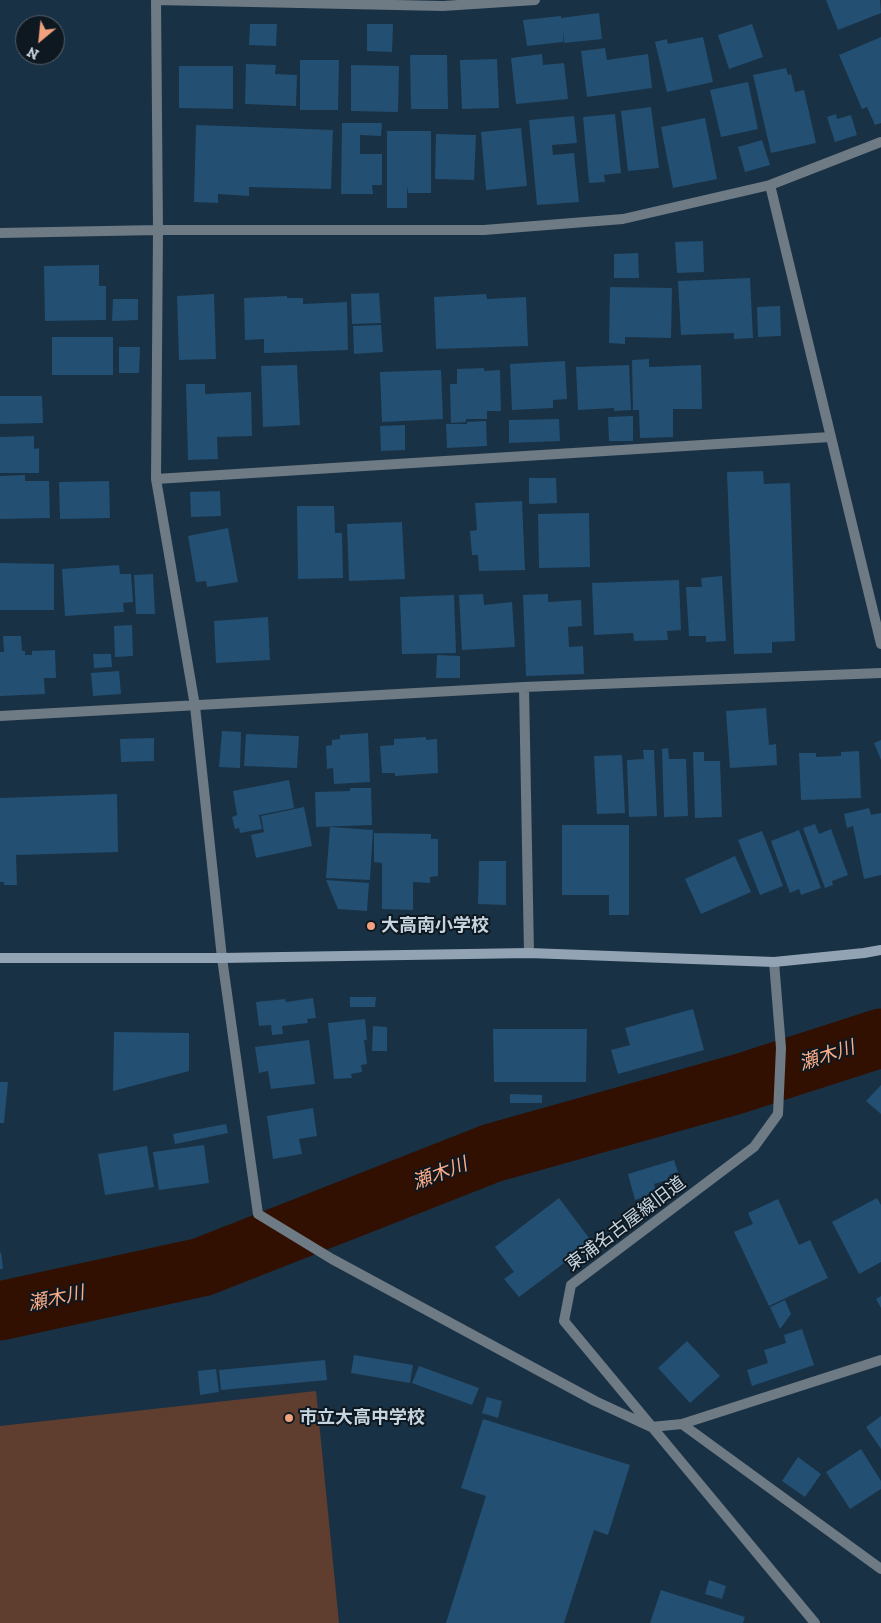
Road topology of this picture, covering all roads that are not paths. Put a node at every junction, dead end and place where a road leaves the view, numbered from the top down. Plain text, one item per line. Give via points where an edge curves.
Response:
1 (156, 0) edge
2 (534, 0) edge
3 (881, 142) edge
4 (770, 185) junction
5 (158, 230) junction
6 (0, 232) edge
7 (830, 437) junction
8 (156, 479) junction
9 (881, 644) edge
10 (881, 673) edge
11 (524, 688) junction
12 (195, 706) junction
13 (0, 716) edge
14 (881, 950) edge
15 (530, 953) junction
16 (0, 958) edge
17 (222, 958) junction
18 (774, 962) junction
19 (881, 1360) edge
20 (682, 1424) junction
21 (651, 1427) junction
22 (881, 1569) edge
23 (815, 1623) edge

1 - 2 street via 443,6
1 - 5 street
3 - 4 street
4 - 5 street via 623,219 484,230
4 - 7 street
5 - 6 street
5 - 8 street
7 - 8 street
7 - 9 street
8 - 12 street
10 - 11 street
11 - 12 street
11 - 15 street
12 - 13 street
12 - 17 street
14 - 18 street
15 - 17 street
15 - 18 street
16 - 17 street
17 - 21 street via 258,1214 316,1250 595,1401
18 - 21 street, 東浦名古屋線旧道 via 781,1048 778,1114 754,1147 571,1286 564,1321
19 - 20 street
20 - 21 street
20 - 22 street
21 - 23 street, 東浦名古屋線旧道

